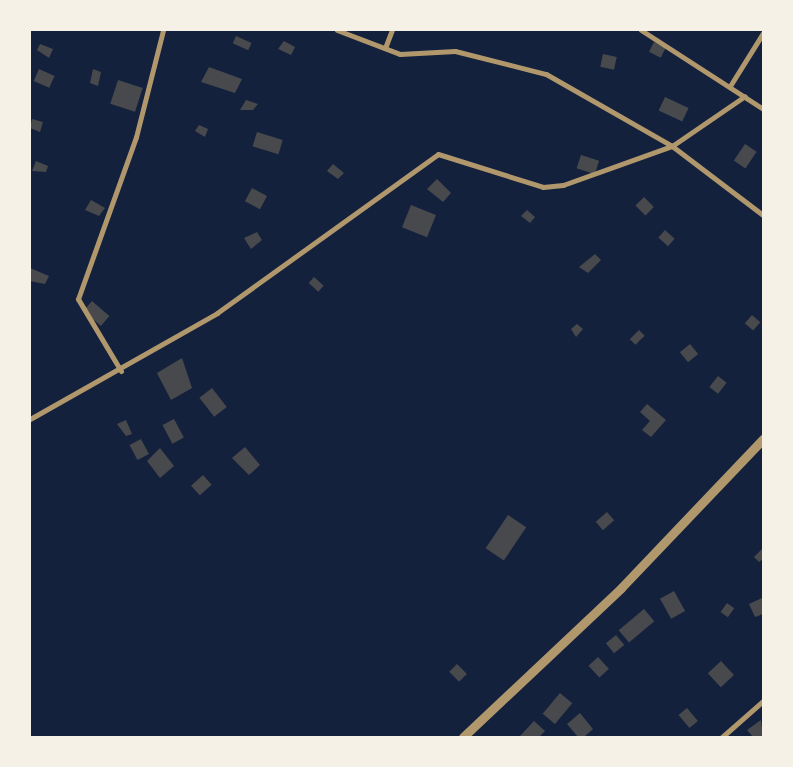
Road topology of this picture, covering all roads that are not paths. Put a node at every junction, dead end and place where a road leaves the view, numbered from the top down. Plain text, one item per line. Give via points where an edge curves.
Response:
1 (163, 30) edge
2 (337, 30) edge
3 (392, 30) edge
4 (641, 30) edge
5 (763, 34) edge
6 (385, 48) junction
7 (730, 86) junction
8 (745, 96) junction
9 (763, 110) edge
10 (672, 146) junction
11 (763, 216) edge
12 (120, 372) junction
13 (30, 419) edge
14 (763, 439) edge
15 (763, 701) edge
16 (462, 737) edge
17 (722, 737) edge

1 - 12 street via 136,137 78,299
2 - 6 street
3 - 6 street
4 - 7 street
5 - 7 street
6 - 10 street via 413,55 455,51 546,74
7 - 8 street
8 - 9 street
8 - 10 street
10 - 11 street
10 - 12 street via 591,177 544,187 438,154 217,313
12 - 13 street
14 - 16 street via 621,588
15 - 17 street

